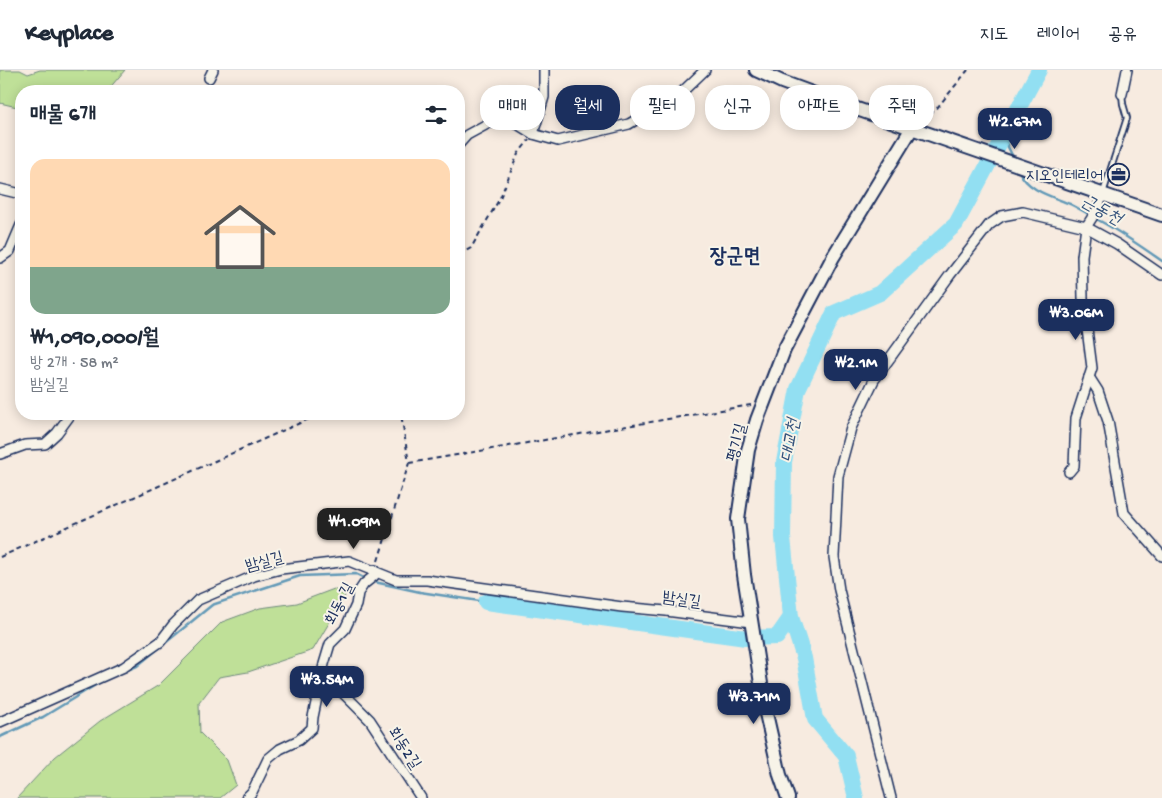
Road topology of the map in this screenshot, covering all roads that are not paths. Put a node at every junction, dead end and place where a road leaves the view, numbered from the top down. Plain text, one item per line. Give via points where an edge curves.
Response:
1 (544, 70) edge
2 (705, 70) edge
3 (756, 70) edge
4 (1127, 70) edge
5 (1122, 94) joint
6 (869, 113) edge
7 (911, 130) edge
8 (916, 130) edge
9 (533, 134) junction
10 (465, 137) edge
11 (0, 189) edge
12 (15, 193) edge
13 (1099, 193) junction
14 (1162, 215) edge
15 (1088, 224) junction
16 (15, 239) edge
17 (0, 258) edge
18 (1162, 275) edge
19 (1089, 377) junction
20 (66, 420) edge
21 (0, 454) edge
22 (1069, 472) dead end
23 (1162, 556) edge
24 (374, 573) junction
25 (752, 632) junction
26 (322, 672) junction
27 (0, 722) edge
28 (246, 798) edge
29 (421, 798) edge
30 (788, 798) edge
31 (891, 798) edge

1 - 9 street via 544,97
2 - 9 street via 681,93 629,124 558,142
3 - 6 main road
4 - 5 street
5 - 13 lane via 1127,118
7 - 25 main road, 평기길 via 833,257 784,350 748,450 738,520
8 - 13 main road
9 - 10 street via 512,121 489,123
11 - 12 street
13 - 14 main road
13 - 15 street via 1097,210
15 - 18 street
15 - 19 street via 1082,256 1083,298 1092,368
15 - 31 street via 1023,212 1002,216 989,225 874,380 852,428 838,476 834,557
16 - 17 street via 10,251
19 - 22 street via 1076,418 1074,466
19 - 23 street via 1098,390 1108,421 1124,513
20 - 21 street via 45,444 26,445
24 - 25 street, 밤실길 via 396,580 427,580 666,611 717,619
24 - 26 street, 회동1길 via 358,593 345,629 330,644
24 - 27 street, 밤실길 via 350,560 254,576 198,600 172,625 160,642 124,667
25 - 30 main road, 평기길 via 765,709
26 - 28 street, 회동1길 via 312,728 268,759
26 - 29 street, 회동2길 via 370,720

